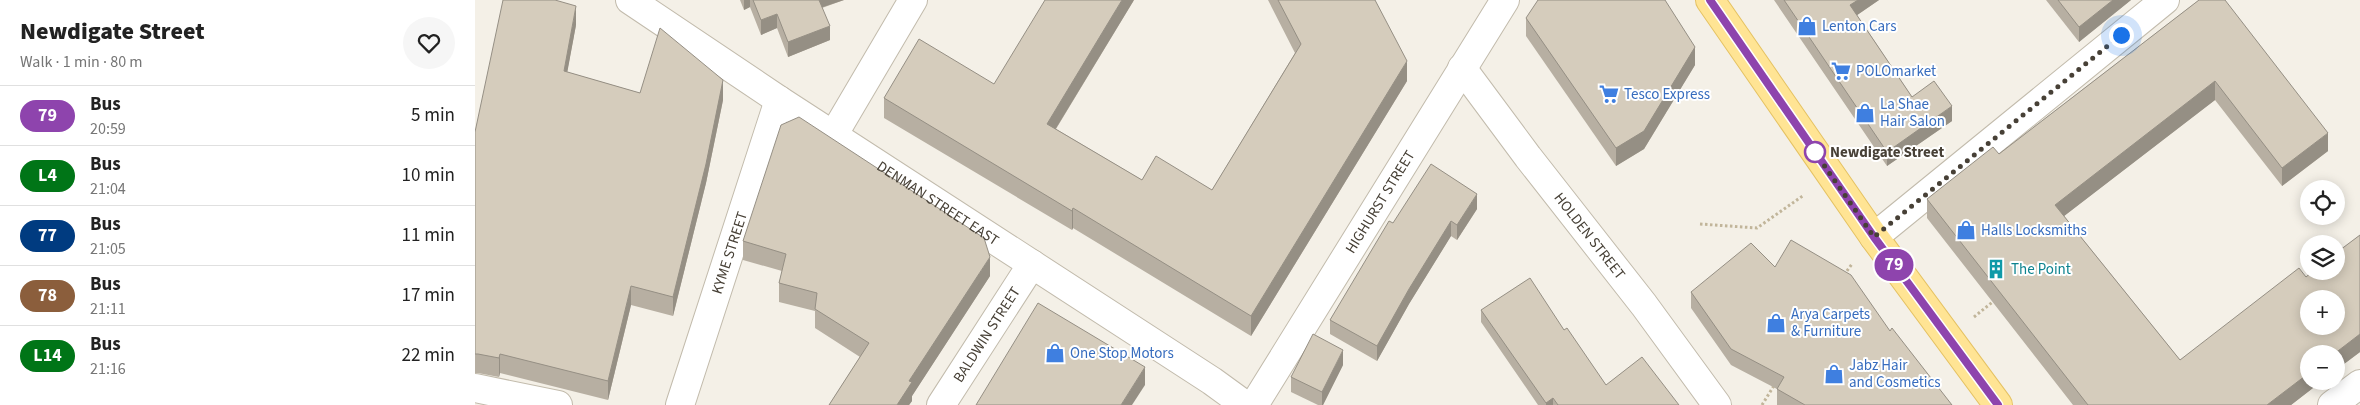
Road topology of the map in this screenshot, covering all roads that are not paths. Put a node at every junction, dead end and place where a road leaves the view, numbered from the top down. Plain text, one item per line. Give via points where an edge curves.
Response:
1 (630, 0) edge
2 (913, 0) edge
3 (1505, 0) edge
4 (1710, 0) edge
5 (2165, 0) edge
6 (1462, 68) junction
7 (779, 100) junction
8 (834, 134) junction
9 (1874, 237) junction
10 (1032, 264) junction
11 (2360, 384) edge
12 (475, 388) edge
13 (558, 405) edge
14 (680, 405) edge
15 (941, 405) edge
16 (1245, 405) edge
17 (1254, 405) edge
18 (1717, 405) edge
19 (1998, 405) edge
20 (2332, 405) edge

1 - 7 street, DENMAN STREET EAST
2 - 8 street
3 - 6 street, HIGHURST STREET
4 - 9 main road
5 - 9 street
6 - 17 street, HIGHURST STREET
6 - 18 street, HOLDEN STREET
7 - 8 street, DENMAN STREET EAST
7 - 14 street, KYME STREET
8 - 10 street, DENMAN STREET EAST
9 - 19 main road
10 - 15 street, BALDWIN STREET
10 - 16 street, DENMAN STREET EAST
11 - 20 street
12 - 13 street

